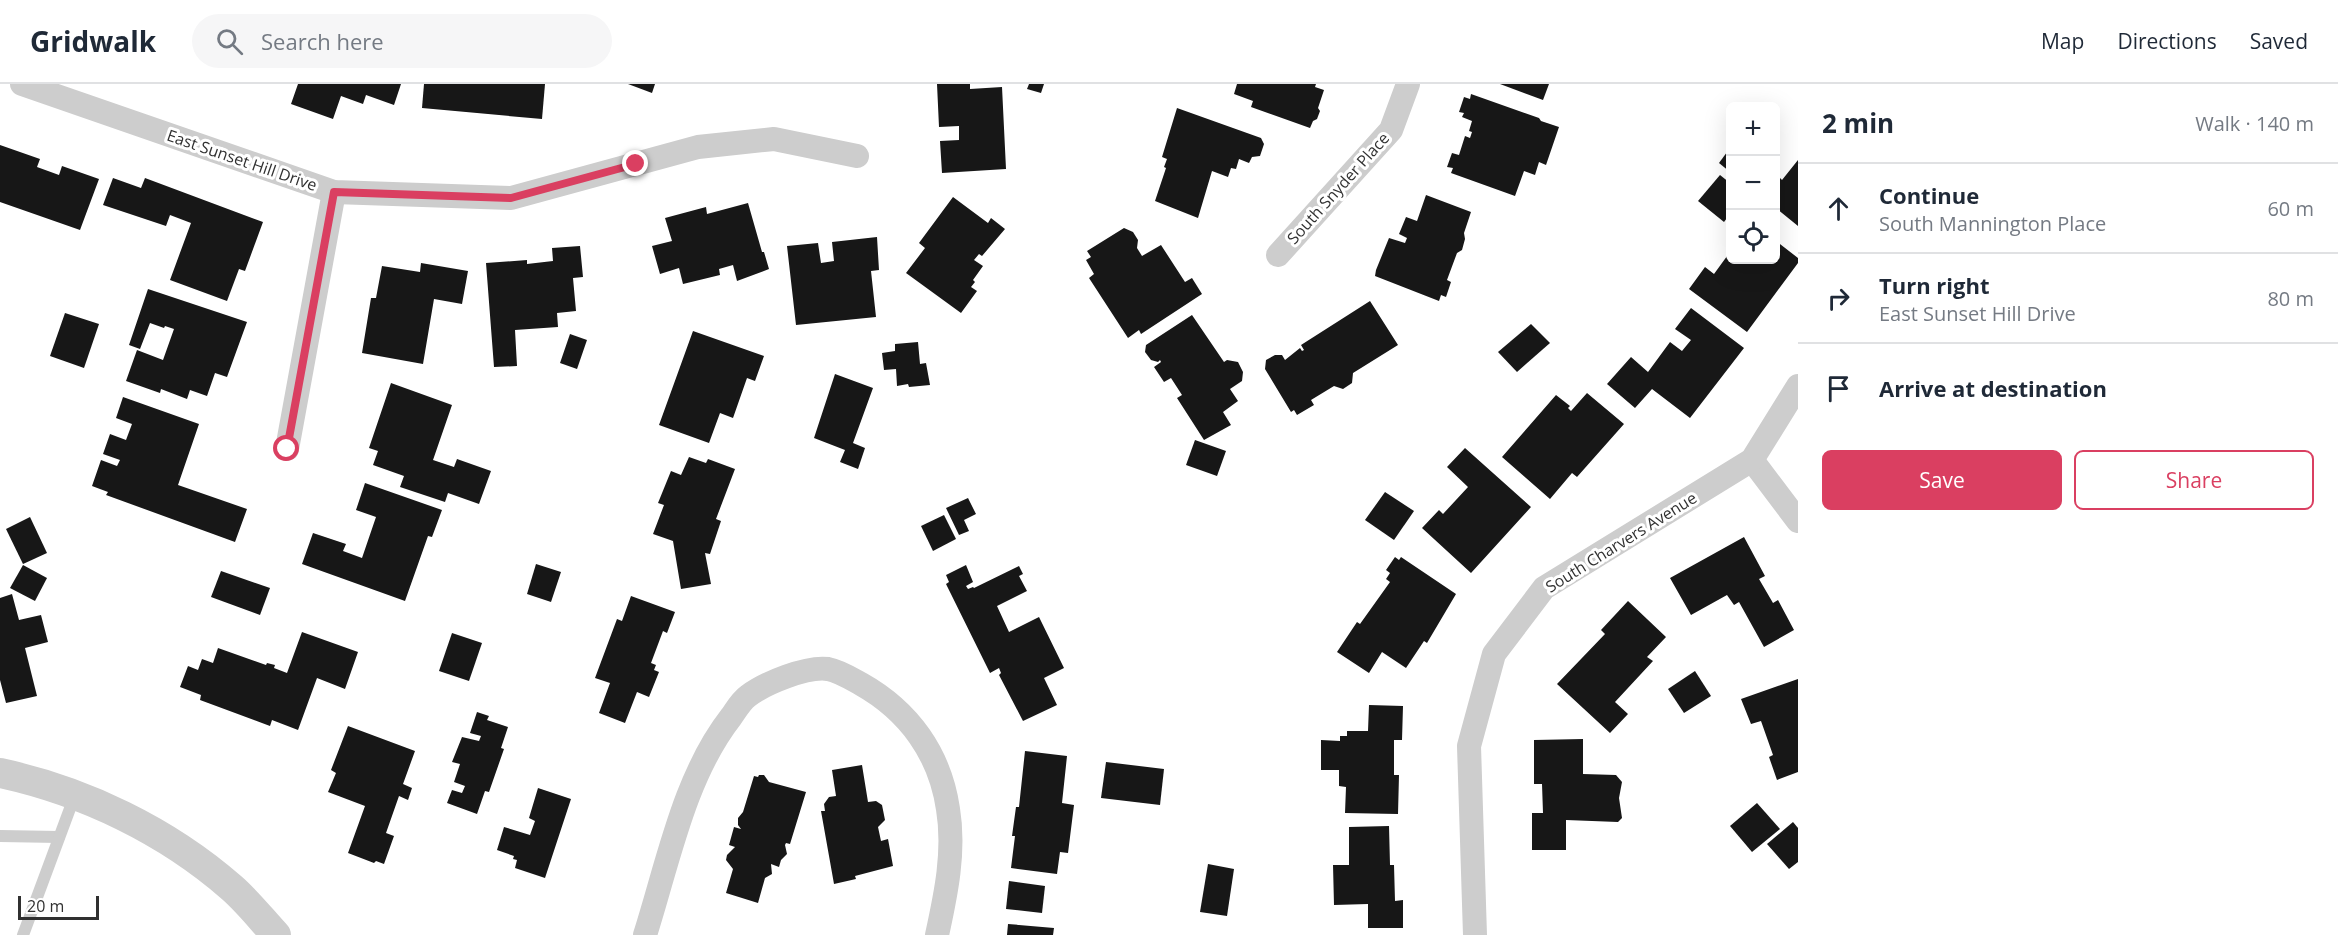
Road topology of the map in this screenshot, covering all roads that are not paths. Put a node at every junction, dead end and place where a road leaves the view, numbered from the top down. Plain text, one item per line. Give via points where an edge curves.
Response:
1 (22, 84) edge
2 (1408, 84) edge
3 (857, 156) dead end
4 (334, 192) junction
5 (1278, 255) dead end
6 (1798, 386) edge
7 (287, 449) dead end
8 (1752, 460) junction
9 (1798, 521) edge
10 (0, 773) edge
11 (75, 794) junction
12 (0, 836) edge
13 (59, 837) junction
14 (23, 935) edge
15 (276, 935) edge
16 (645, 935) edge
17 (937, 935) edge
18 (1475, 935) edge

1 - 4 street, East Sunset Hill Drive
2 - 5 street, South Snyder Place via 1391,130
3 - 4 street, East Sunset Hill Drive via 774,139 698,147 511,198
4 - 7 street
6 - 8 street, South Charvers Avenue
8 - 9 street
8 - 18 street, South Charvers Avenue via 1544,588 1494,654 1469,746
10 - 11 street
11 - 13 lane
11 - 15 street via 130,819 182,850 233,888
12 - 13 lane
13 - 14 lane
16 - 17 street via 693,780 718,734 747,696 785,675 828,669 854,679 903,714 924,739 940,775 951,842

